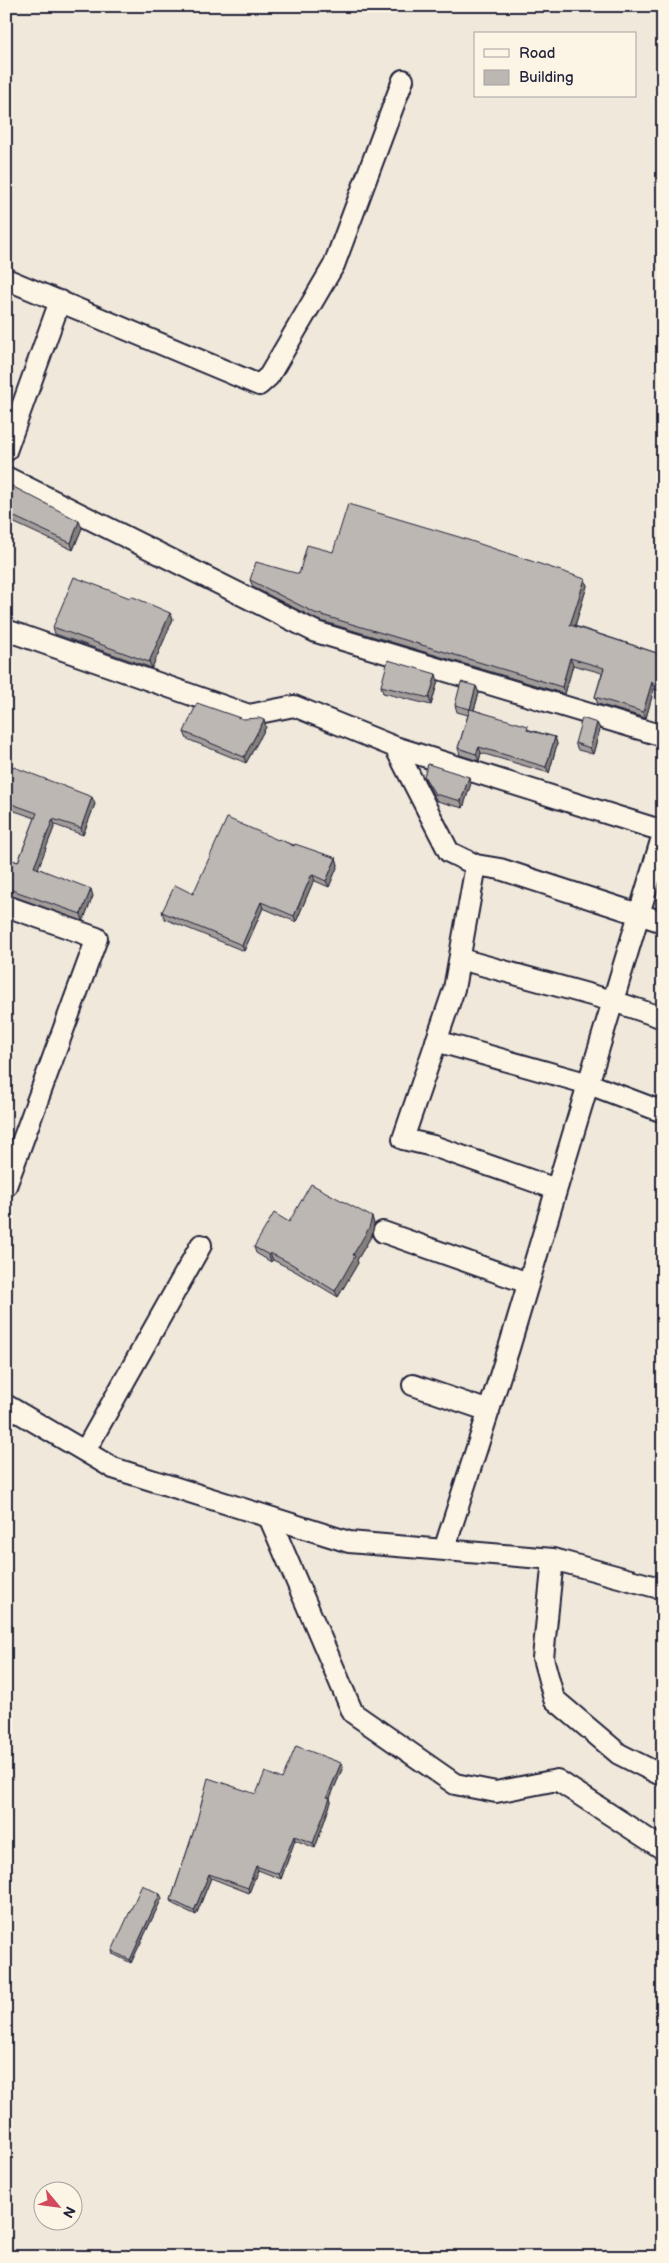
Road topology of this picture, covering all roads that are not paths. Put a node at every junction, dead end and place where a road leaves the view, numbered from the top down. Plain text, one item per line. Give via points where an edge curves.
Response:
1 (404, 80) dead end
2 (6, 280) edge
3 (60, 301) junction
4 (6, 451) edge
5 (6, 478) edge
6 (6, 630) edge
7 (663, 736) edge
8 (395, 747) junction
9 (663, 833) edge
10 (476, 865) junction
11 (6, 906) edge
12 (639, 914) junction
13 (663, 922) edge
14 (460, 959) junction
15 (613, 1001) junction
16 (663, 1018) edge
17 (436, 1042) junction
18 (589, 1084) junction
19 (663, 1112) edge
20 (6, 1186) edge
21 (556, 1190) junction
22 (383, 1232) dead end
23 (201, 1245) dead end
24 (528, 1283) junction
25 (413, 1385) dead end
26 (6, 1405) edge
27 (489, 1411) junction
28 (85, 1451) junction
29 (269, 1517) junction
30 (444, 1550) junction
31 (553, 1559) junction
32 (663, 1589) edge
33 (663, 1776) edge
34 (663, 1849) edge

1 - 3 street via 334,265 269,376 259,385
2 - 3 street
3 - 4 street
5 - 7 street via 316,632
6 - 8 street via 249,715 294,706
8 - 9 street
8 - 10 street via 449,852
9 - 12 street
10 - 12 street via 500,869
10 - 14 street
11 - 20 street via 97,938
12 - 13 street
12 - 15 street
14 - 15 street
14 - 17 street via 454,989
15 - 16 street
15 - 18 street
17 - 18 street
17 - 21 street via 403,1139 434,1146
18 - 19 street
18 - 21 street
21 - 24 street
22 - 24 street
23 - 28 street
24 - 27 street
25 - 27 street
26 - 28 street
27 - 30 street
28 - 29 street via 113,1468
29 - 30 street via 349,1542
29 - 34 street via 353,1713 455,1784 496,1792 557,1780
30 - 31 street
31 - 32 street
31 - 33 street via 543,1658 554,1699 619,1754

